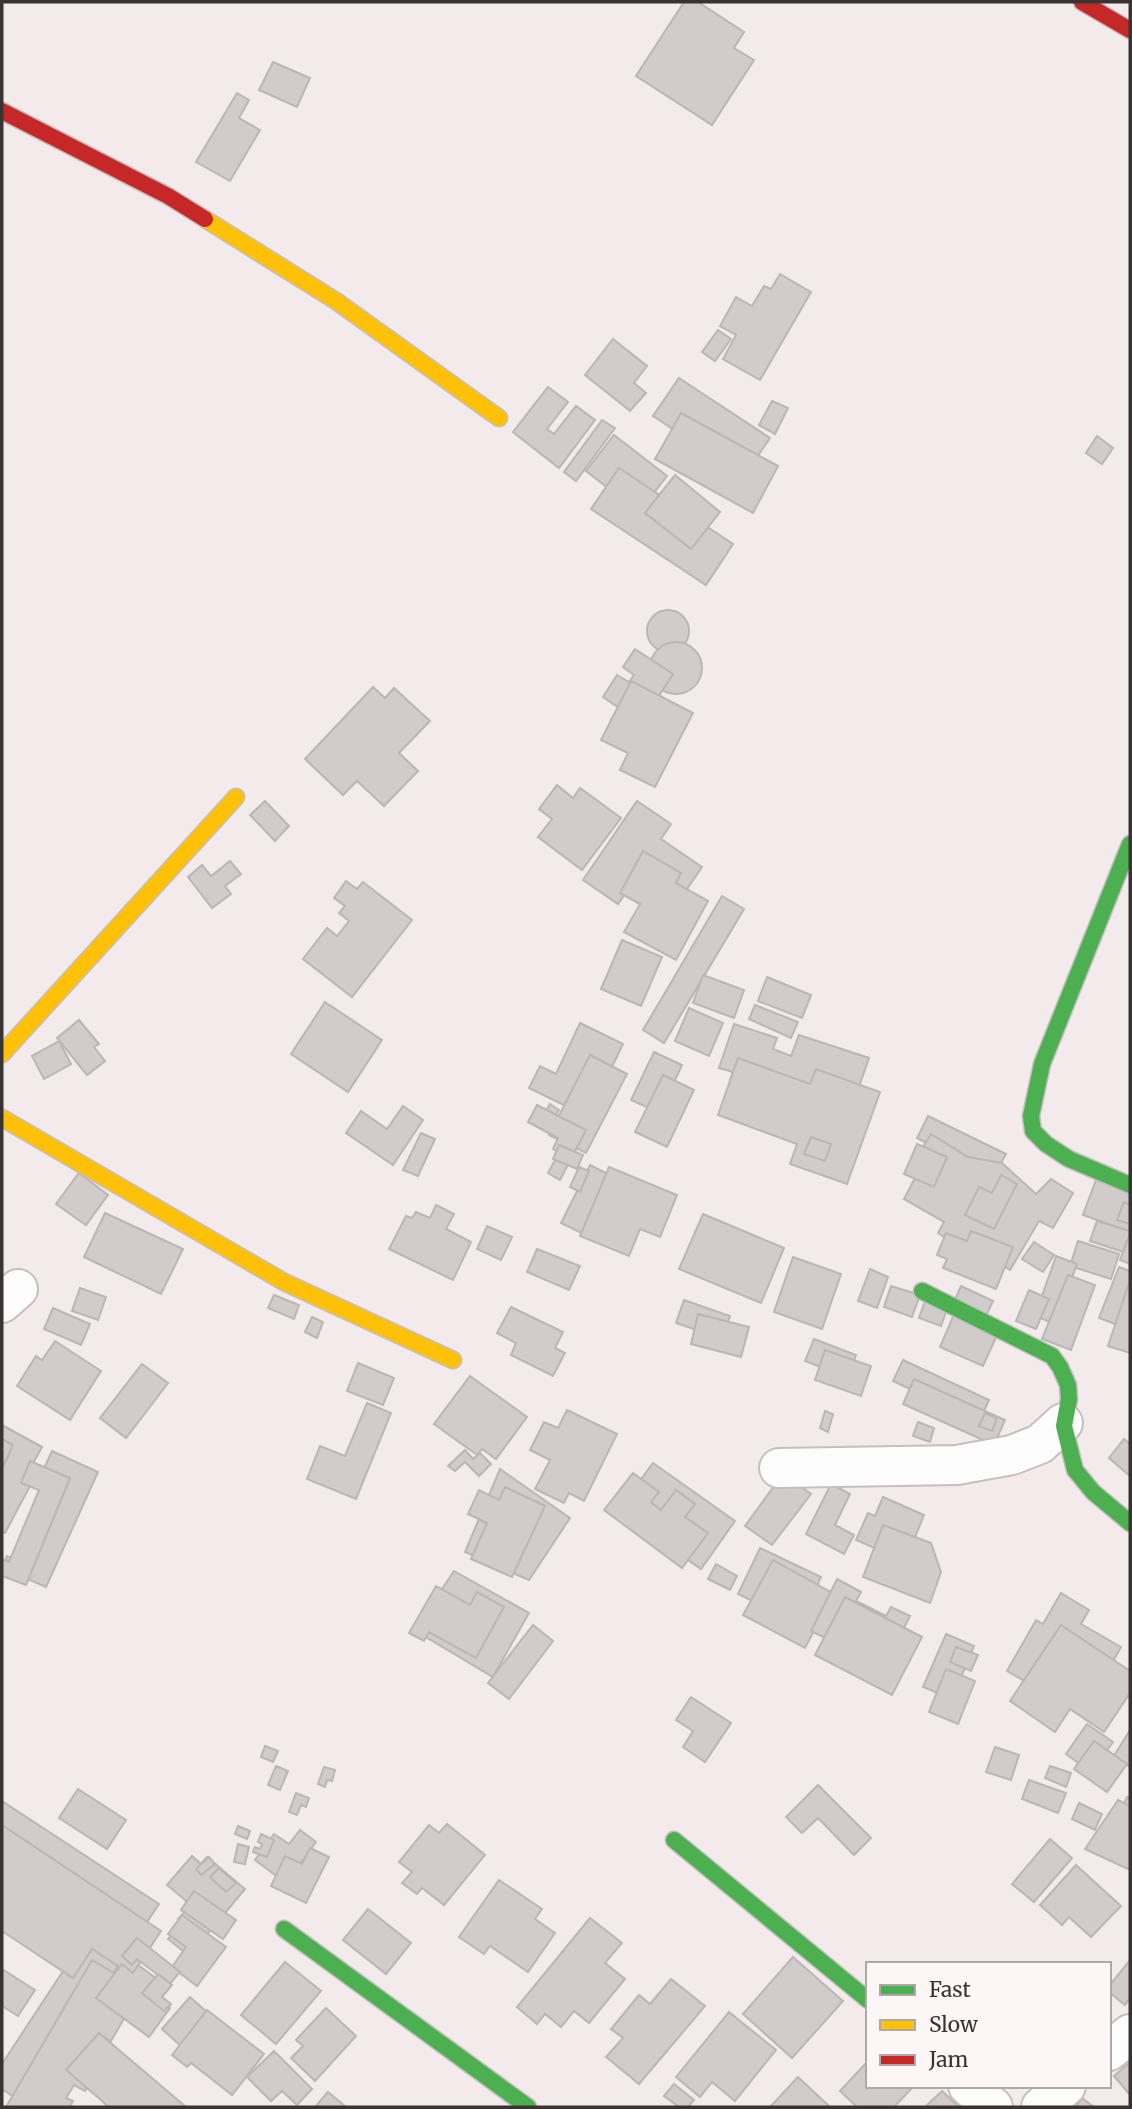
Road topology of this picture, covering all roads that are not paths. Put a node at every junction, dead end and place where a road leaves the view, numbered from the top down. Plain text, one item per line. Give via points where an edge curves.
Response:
1 (1082, 2) edge
2 (1130, 30) edge
3 (2, 111) edge
4 (499, 418) dead end
5 (236, 797) dead end
6 (1130, 844) edge
7 (2, 1054) edge
8 (2, 1118) edge
9 (1130, 1185) edge
10 (922, 1291) dead end
11 (453, 1360) dead end
12 (1063, 1423) junction
13 (779, 1468) dead end
14 (1130, 1523) edge
15 (674, 1840) dead end
16 (284, 1929) dead end
17 (866, 1998) edge
18 (1130, 2034) edge
19 (1111, 2049) edge
20 (970, 2088) edge
21 (1064, 2088) edge
22 (528, 2107) edge
23 (993, 2107) edge
24 (1041, 2107) edge

1 - 2 street
3 - 4 street via 168,196 336,301
5 - 7 street
6 - 9 street via 1042,1064 1031,1116 1033,1131 1046,1144
8 - 11 street via 284,1282
10 - 12 street via 1052,1356 1063,1369 1068,1388
12 - 13 street via 1040,1444 1012,1455 957,1465
12 - 14 street via 1074,1468 1087,1486
15 - 17 street
16 - 22 street
18 - 19 street
20 - 23 street
21 - 24 street

